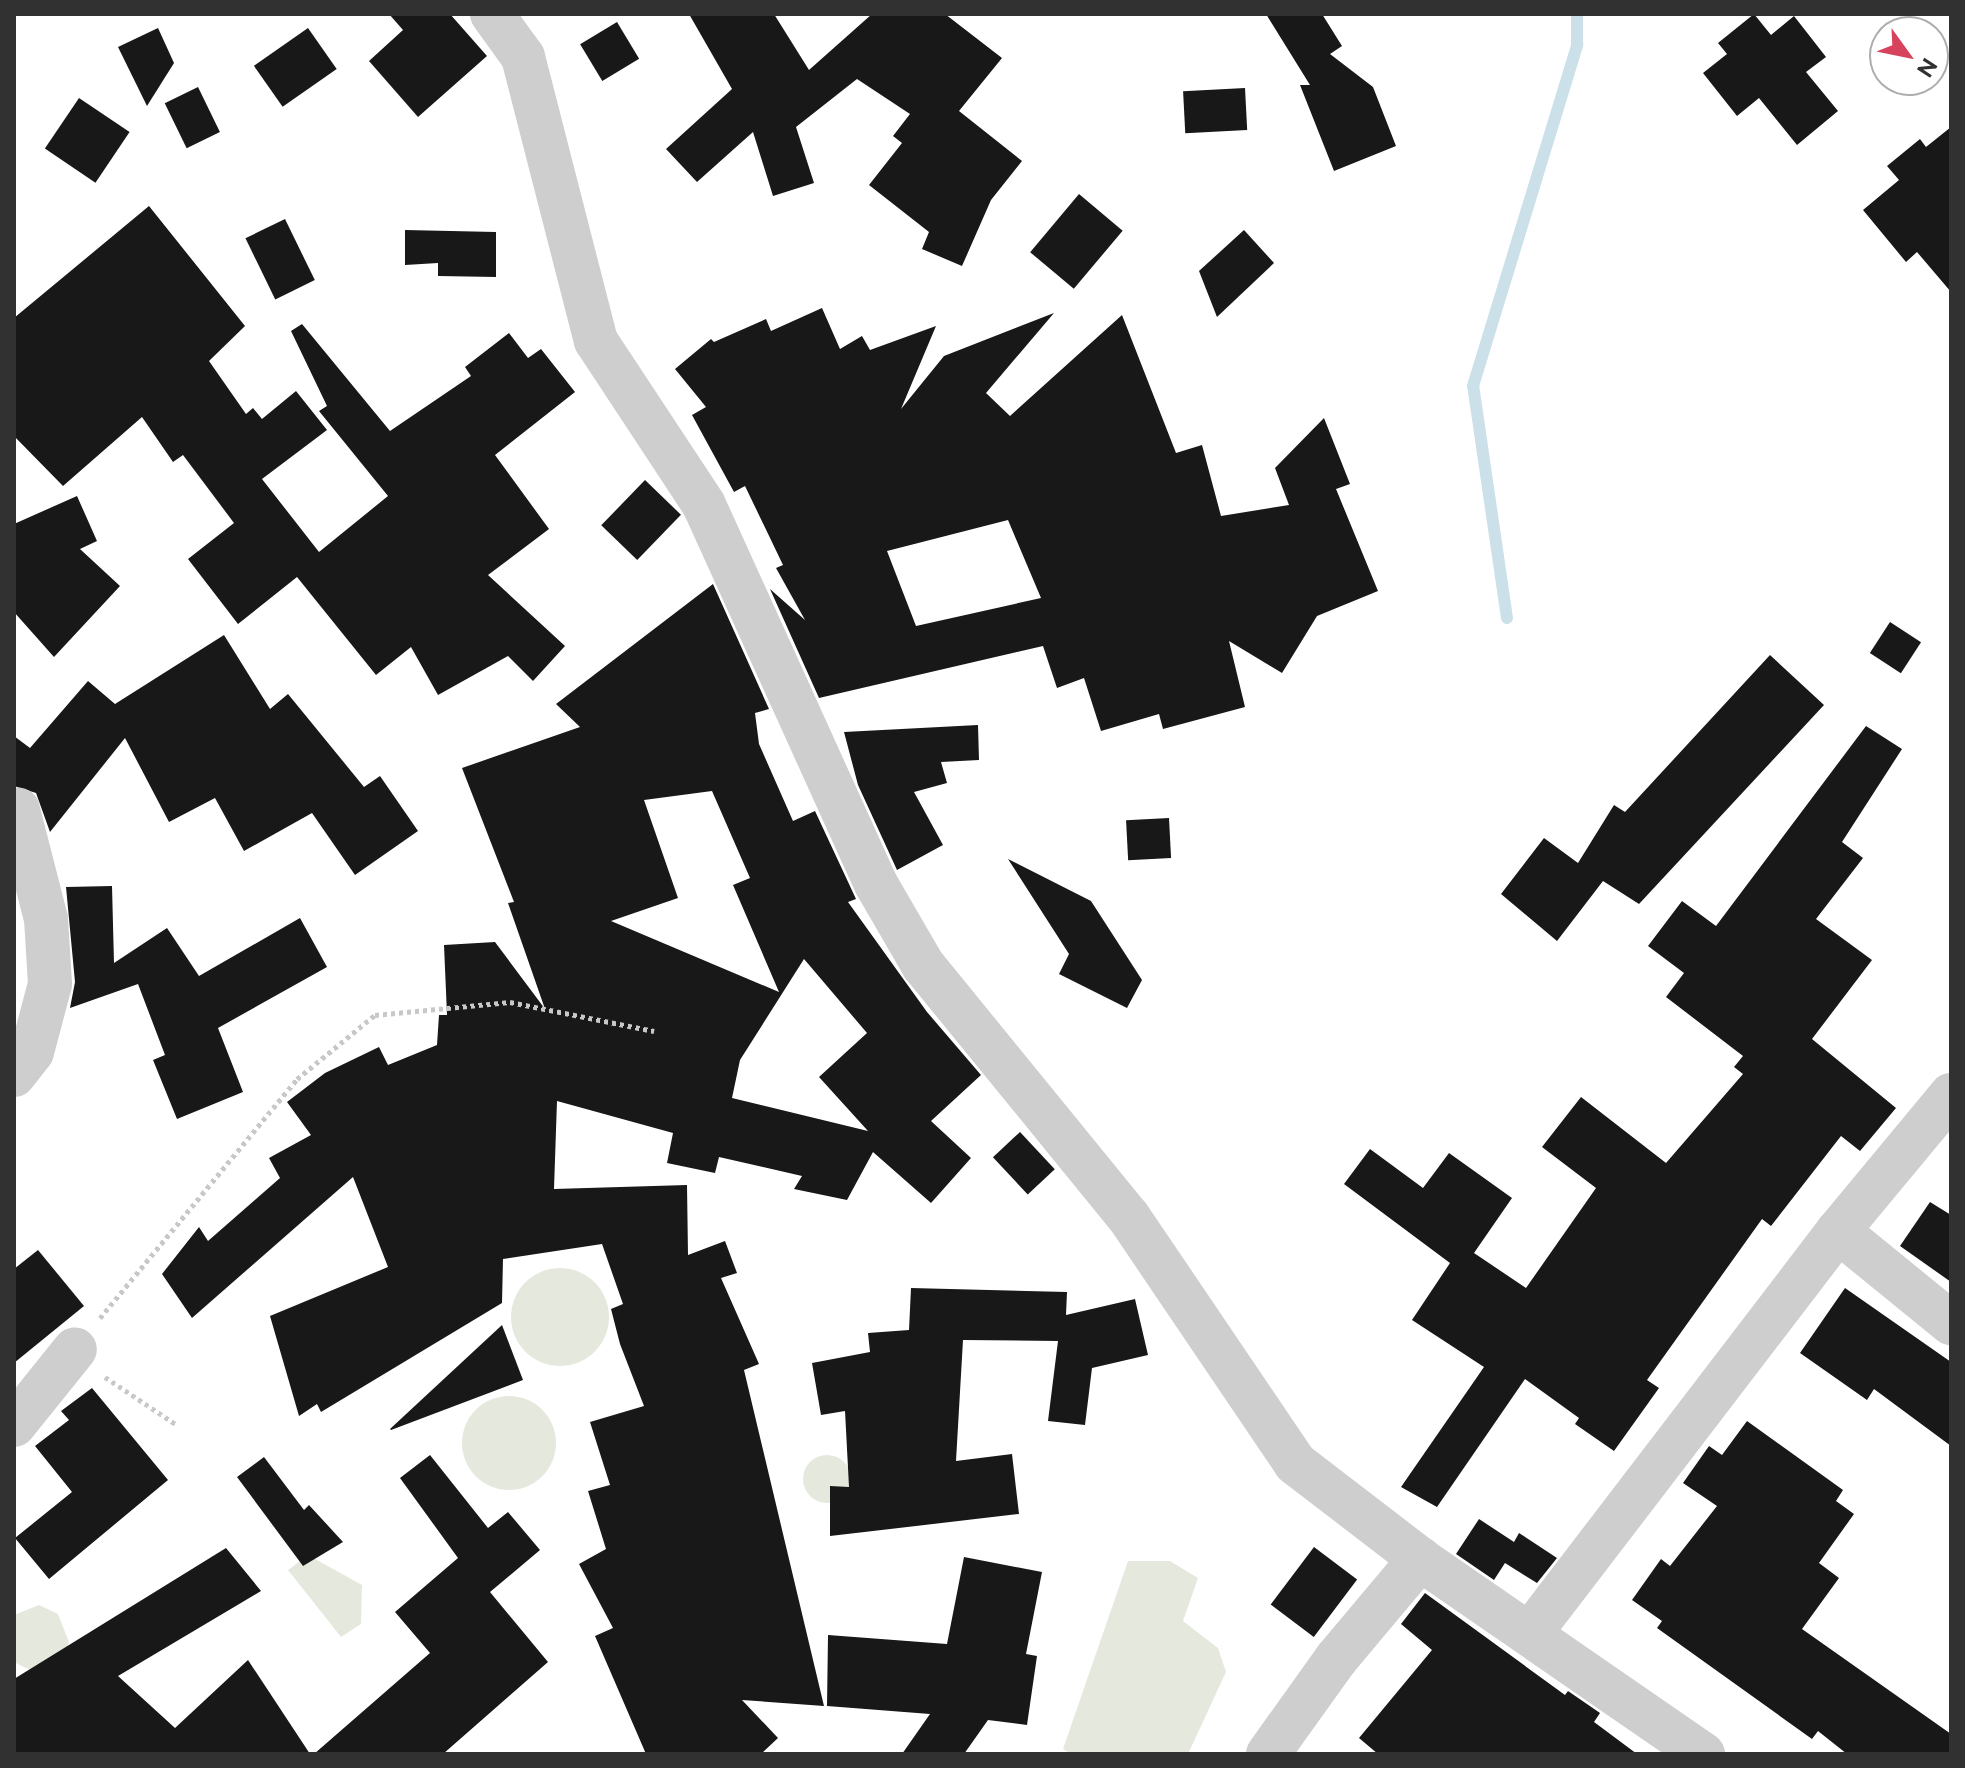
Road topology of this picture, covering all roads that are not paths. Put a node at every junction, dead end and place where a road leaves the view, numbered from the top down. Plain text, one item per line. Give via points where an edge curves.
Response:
1 (492, 14) edge
2 (18, 810) dead end
3 (14, 1075) edge
4 (1951, 1095) edge
5 (1838, 1231) junction
6 (1951, 1323) edge
7 (75, 1349) road end
8 (14, 1425) edge
9 (1420, 1559) junction
10 (1532, 1631) junction
11 (1268, 1754) edge
12 (1703, 1754) edge

1 - 9 street via 523,57 596,341 704,505 876,884 923,965 1128,1216 1295,1463
2 - 3 street via 46,919 50,984 32,1052
4 - 5 street
5 - 6 street
5 - 10 street
7 - 8 street
9 - 10 street
9 - 11 street via 1336,1659
10 - 12 street

